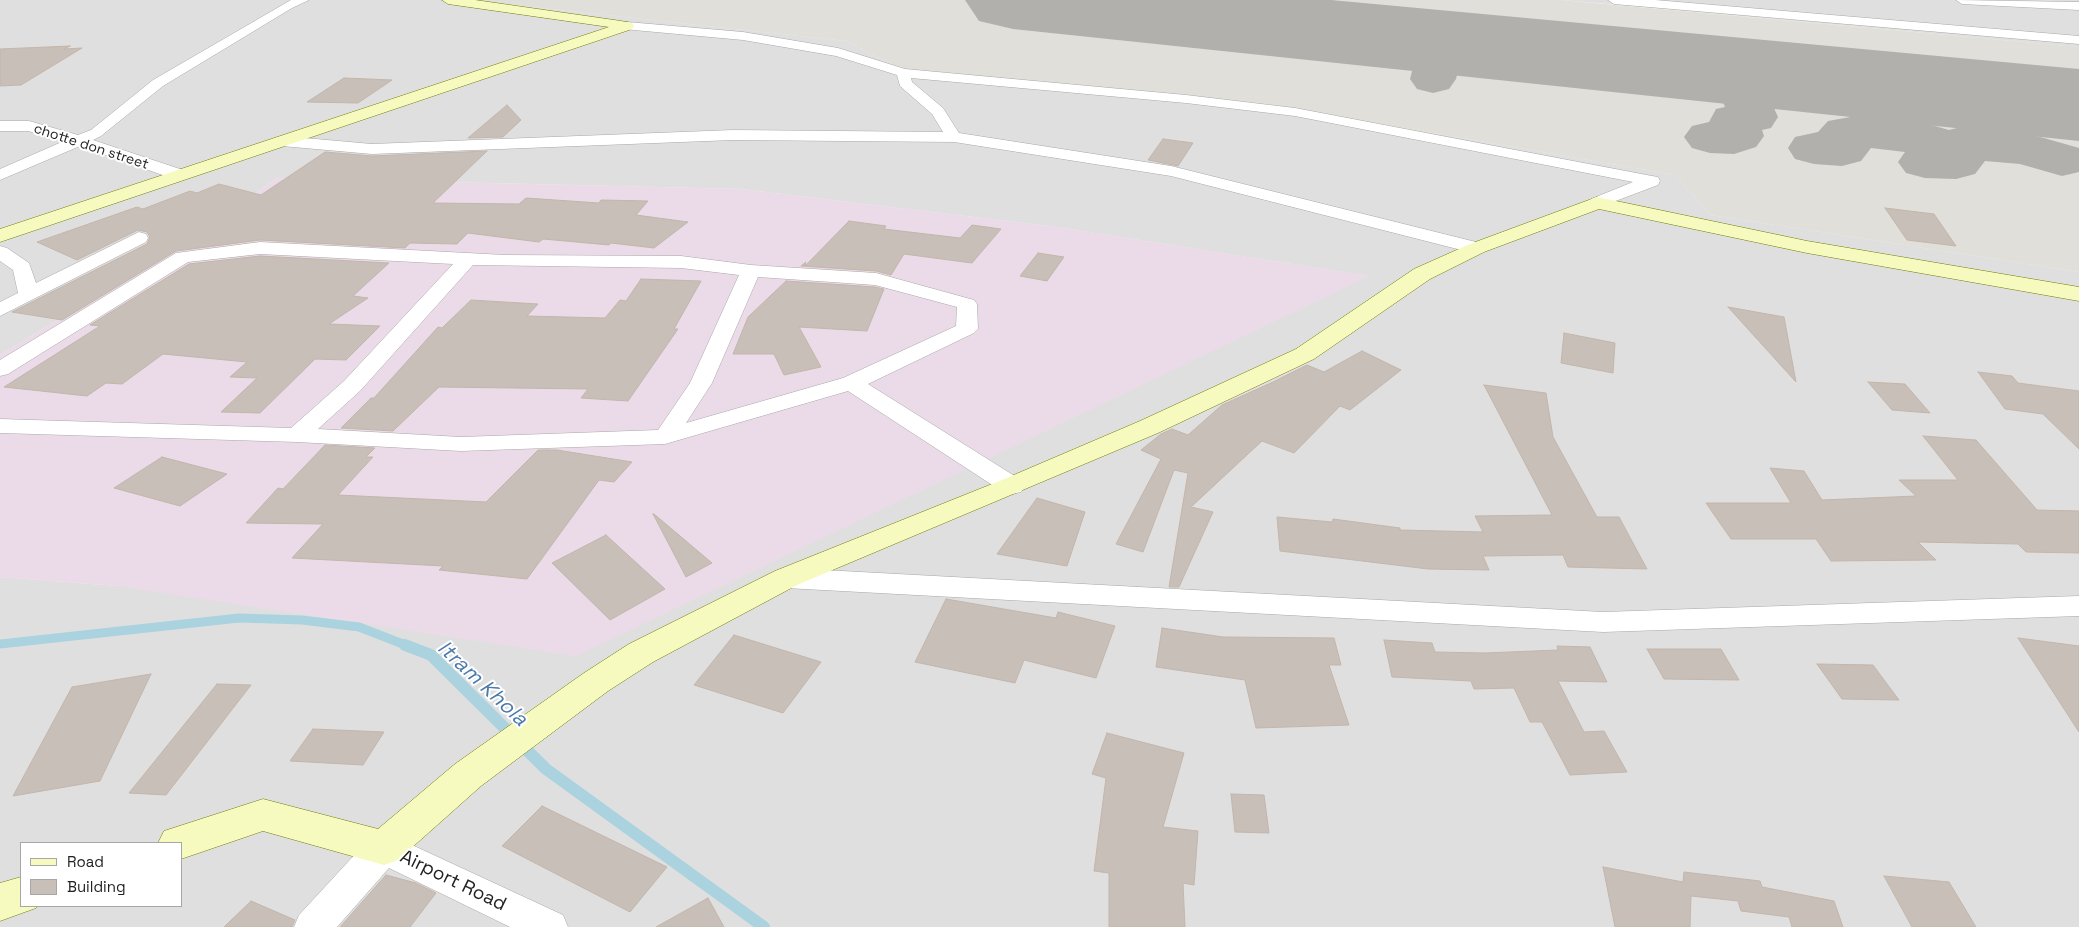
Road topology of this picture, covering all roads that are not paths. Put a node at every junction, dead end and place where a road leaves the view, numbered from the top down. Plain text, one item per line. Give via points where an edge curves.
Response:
1 (303, 0) edge
2 (448, 0) edge
3 (1614, 0) edge
4 (1962, 0) edge
5 (2079, 6) edge
6 (627, 26) junction
7 (2079, 40) edge
8 (904, 73) junction
9 (0, 126) edge
10 (954, 137) junction
11 (78, 142) junction
12 (282, 142) junction
13 (0, 175) edge
14 (180, 176) junction
15 (1597, 203) junction
16 (0, 236) edge
17 (139, 238) dead end
18 (1476, 248) junction
19 (0, 252) edge
20 (468, 259) junction
21 (751, 271) junction
22 (2079, 294) edge
23 (29, 295) junction
24 (0, 310) edge
25 (0, 369) edge
26 (851, 383) junction
27 (0, 426) edge
28 (297, 435) junction
29 (665, 437) junction
30 (1012, 486) junction
31 (786, 578) junction
32 (2079, 606) edge
33 (181, 842) edge
34 (384, 848) junction
35 (20, 895) edge
36 (0, 902) edge
37 (313, 927) edge
38 (549, 927) edge

1 - 11 street via 288,5 158,83 96,133
2 - 6 street
3 - 7 street
4 - 5 street
6 - 8 street via 743,36 828,50
6 - 12 street
8 - 10 street via 905,83 938,111
8 - 15 street via 1295,112 1652,181
9 - 11 street, chotte don street via 29,126
10 - 12 street via 733,135 372,149
10 - 18 street via 1171,171
11 - 13 street
11 - 14 street, chotte don street
12 - 14 street
14 - 16 street
15 - 18 street
15 - 22 street via 1807,247
17 - 23 street
18 - 30 street via 1422,274 1305,354
19 - 23 street via 22,267
20 - 21 street via 681,262
20 - 25 street via 260,248 183,256
20 - 28 street via 352,386
21 - 26 street via 876,280 967,304 967,329
21 - 29 street via 701,383
23 - 24 street
26 - 29 street
26 - 30 street
27 - 28 street
28 - 29 street via 461,444
30 - 31 street
31 - 32 street via 1603,622
31 - 34 street via 641,653 596,682 468,775
33 - 34 street via 263,815
34 - 37 street
34 - 38 street, Airport Road
35 - 36 street

